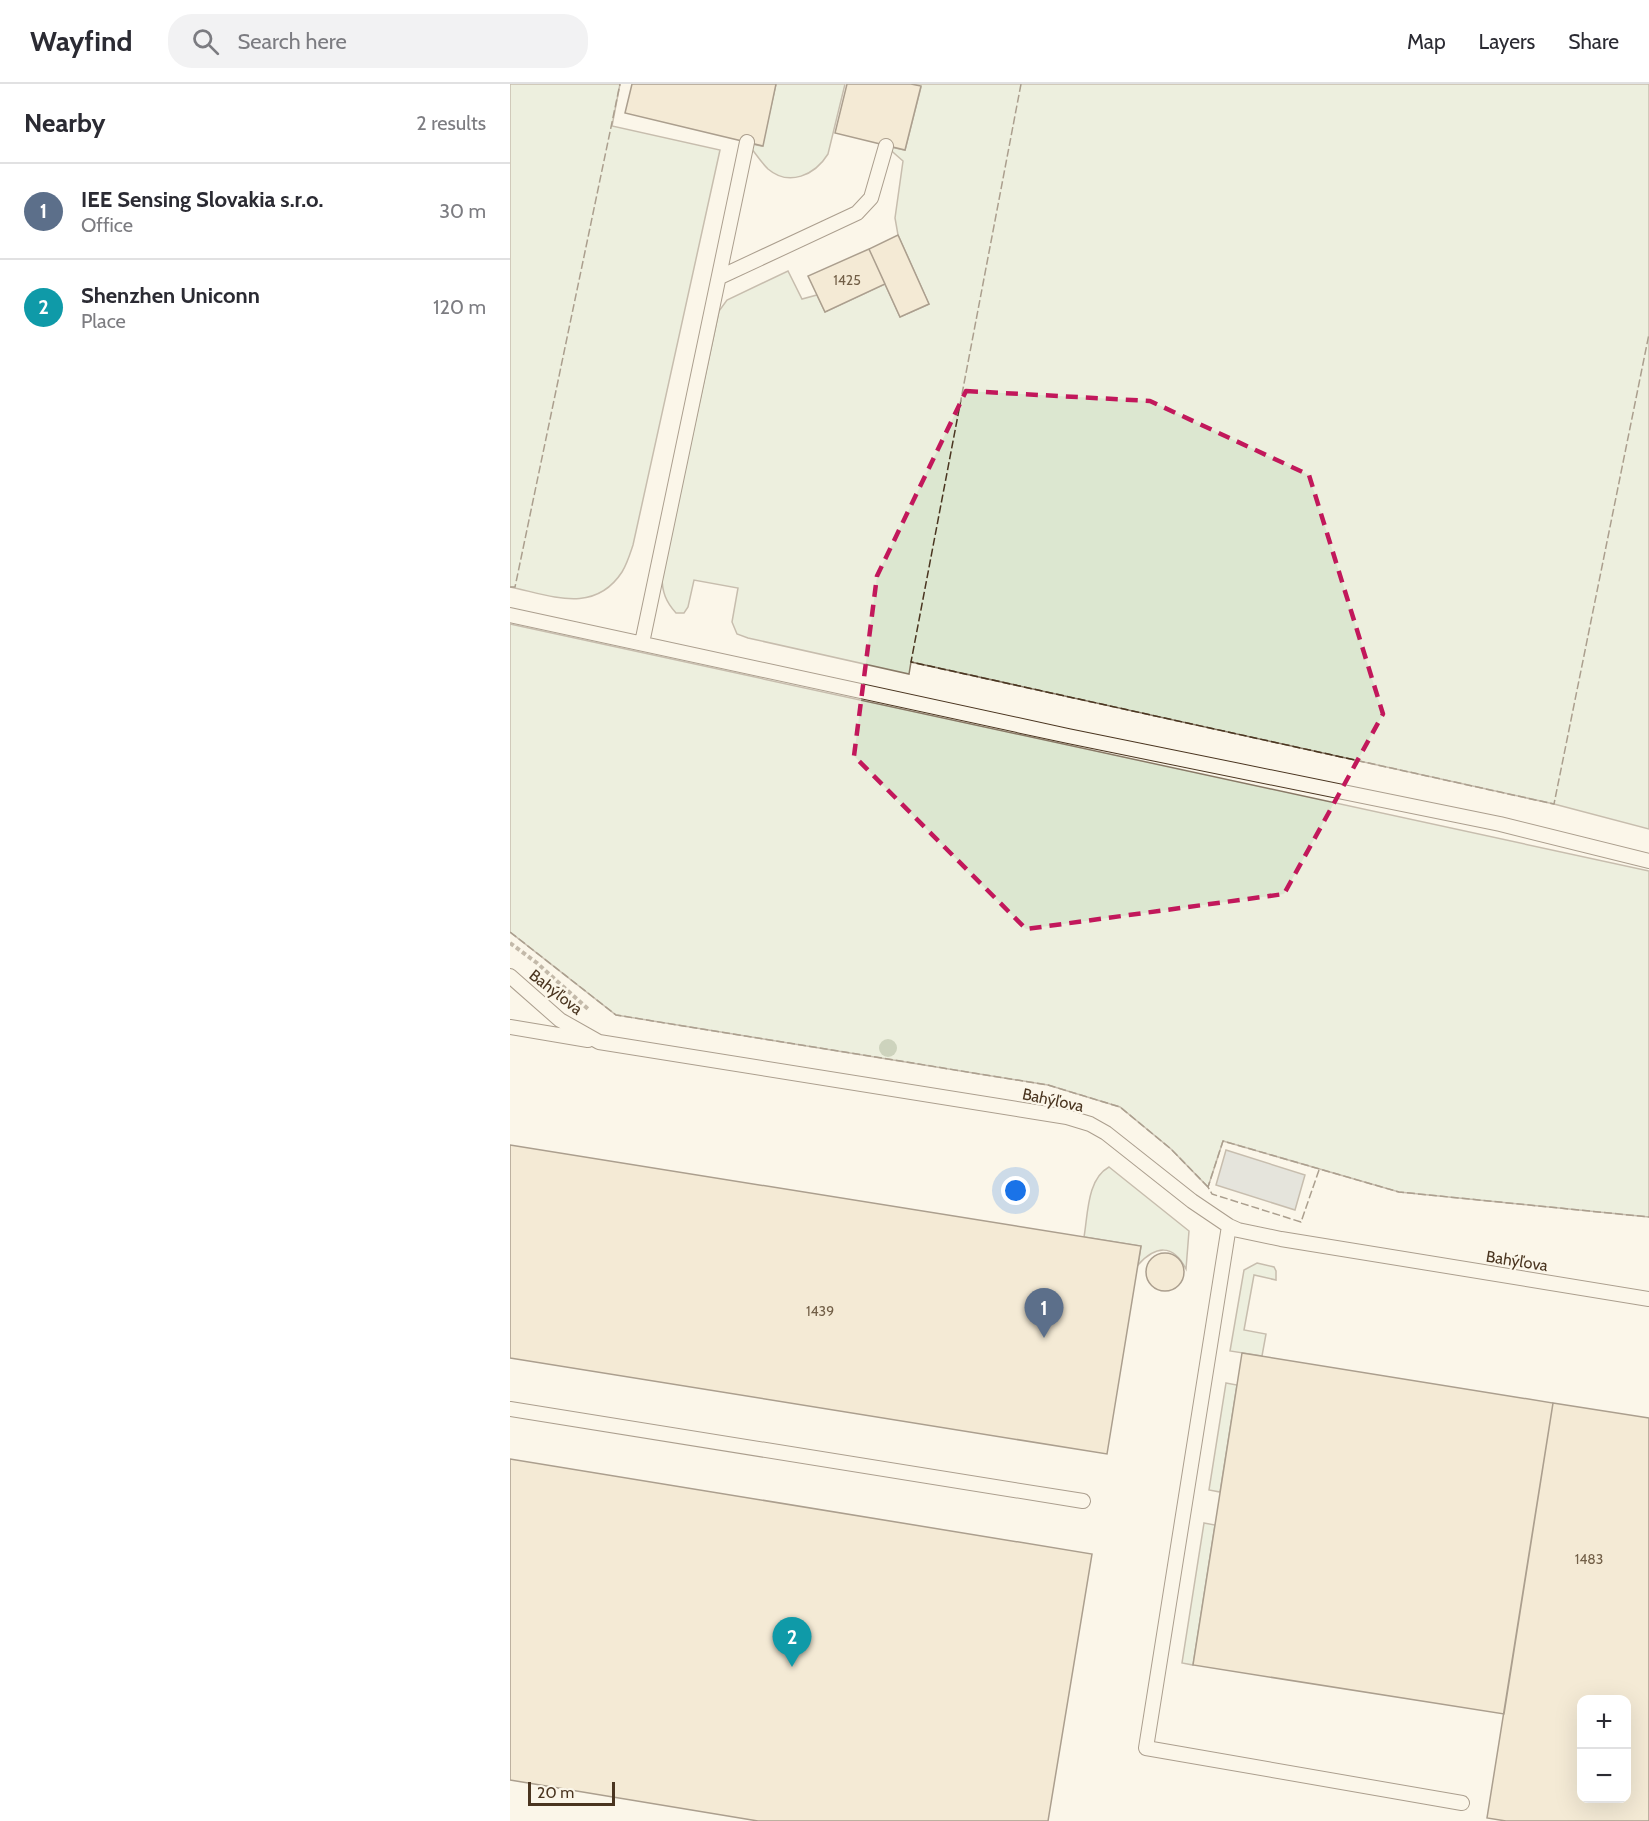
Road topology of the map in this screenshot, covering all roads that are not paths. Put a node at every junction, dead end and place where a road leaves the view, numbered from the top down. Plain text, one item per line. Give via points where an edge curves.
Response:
1 (747, 142) dead end
2 (886, 146) dead end
3 (720, 277) junction
4 (510, 615) edge
5 (642, 644) junction
6 (1649, 861) edge
7 (510, 976) edge
8 (510, 1027) edge
9 (599, 1042) junction
10 (1229, 1226) junction
11 (1649, 1299) edge
12 (510, 1409) edge
13 (1083, 1501) dead end
14 (1462, 1803) dead end

1 - 3 lane
2 - 3 lane via 871,198 857,213
3 - 5 lane
4 - 5 lane
5 - 6 lane via 1500,825
7 - 9 lane, Bahýľova via 560,1020
8 - 9 lane
9 - 10 lane, Bahýľova via 1067,1117 1106,1133
10 - 11 lane, Bahýľova via 1281,1239
10 - 14 lane via 1146,1748
12 - 13 lane

